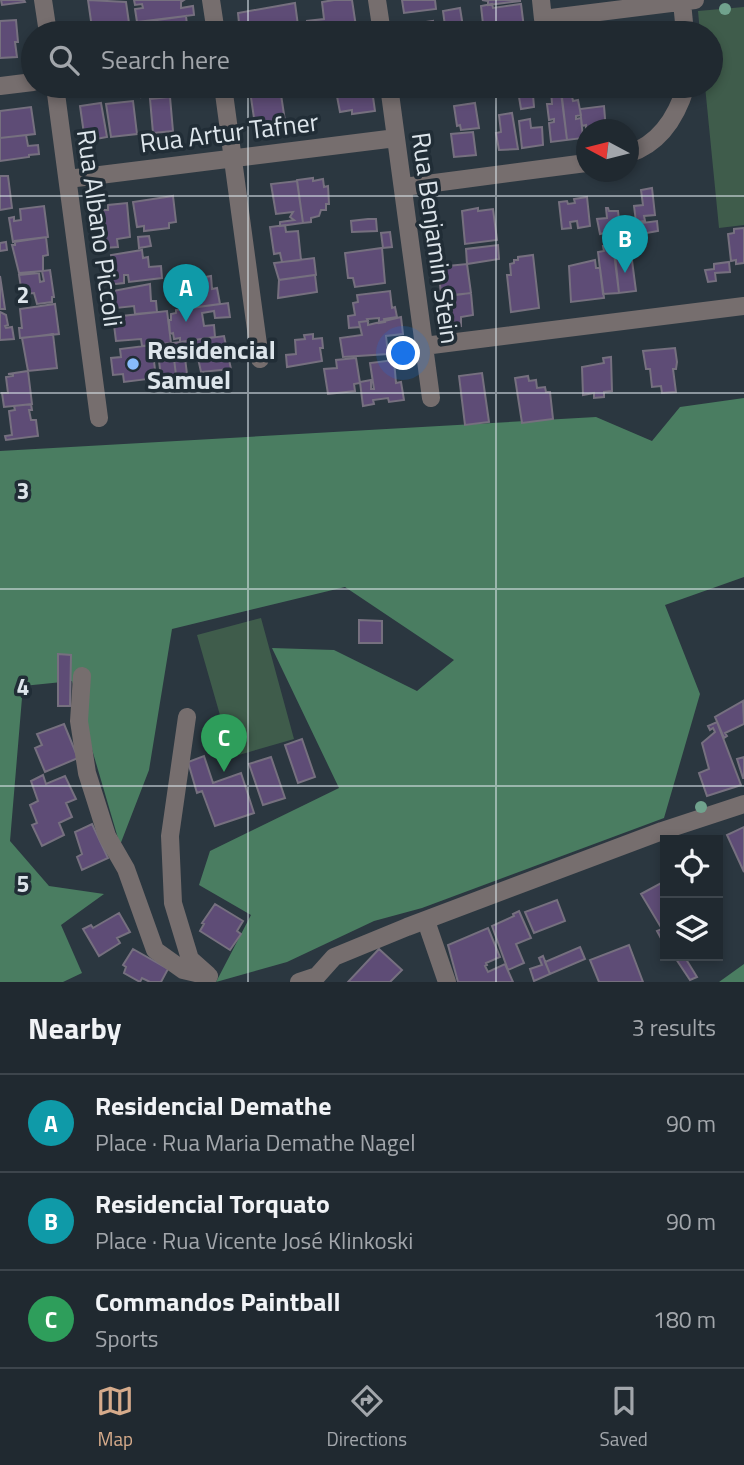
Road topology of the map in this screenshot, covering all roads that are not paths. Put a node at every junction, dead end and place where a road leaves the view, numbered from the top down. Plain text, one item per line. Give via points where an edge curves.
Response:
1 (43, 0) edge
2 (211, 0) edge
3 (377, 0) edge
4 (541, 0) edge
5 (688, 1) edge
6 (46, 21) edge
7 (214, 21) edge
8 (380, 21) edge
9 (686, 21) edge
10 (21, 83) edge
11 (0, 86) edge
12 (57, 98) edge
13 (225, 98) edge
14 (391, 98) edge
15 (682, 98) edge
16 (396, 138) junction
17 (639, 150) edge
18 (233, 157) junction
19 (576, 164) edge
20 (68, 179) junction
21 (404, 187) junction
22 (744, 306) edge
23 (424, 346) junction
24 (260, 359) dead end
25 (431, 398) dead end
26 (99, 418) dead end
27 (82, 676) dead end
28 (187, 717) dead end
29 (744, 804) edge
30 (426, 921) junction
31 (212, 979) edge
32 (299, 982) edge
33 (447, 982) edge

1 - 6 street
2 - 7 street
3 - 8 street
4 - 5 street via 544,19
5 - 9 street
10 - 11 street
12 - 20 street, Rua Albano Piccoli
13 - 18 street
14 - 16 street, Rua Benjamin Stein
15 - 17 street via 659,136
16 - 18 street, Rua Artur Tafner
16 - 21 street, Rua Benjamin Stein
18 - 20 street, Rua Artur Tafner
18 - 24 street
19 - 21 street
20 - 26 street, Rua Albano Piccoli
21 - 23 street, Rua Benjamin Stein
22 - 23 street
23 - 25 street, Rua Benjamin Stein
27 - 31 street via 79,721 87,774 107,836 126,869 155,950 183,970
28 - 31 street via 170,836 173,903 190,958
29 - 30 street
30 - 32 street via 334,957 317,976
30 - 33 street

